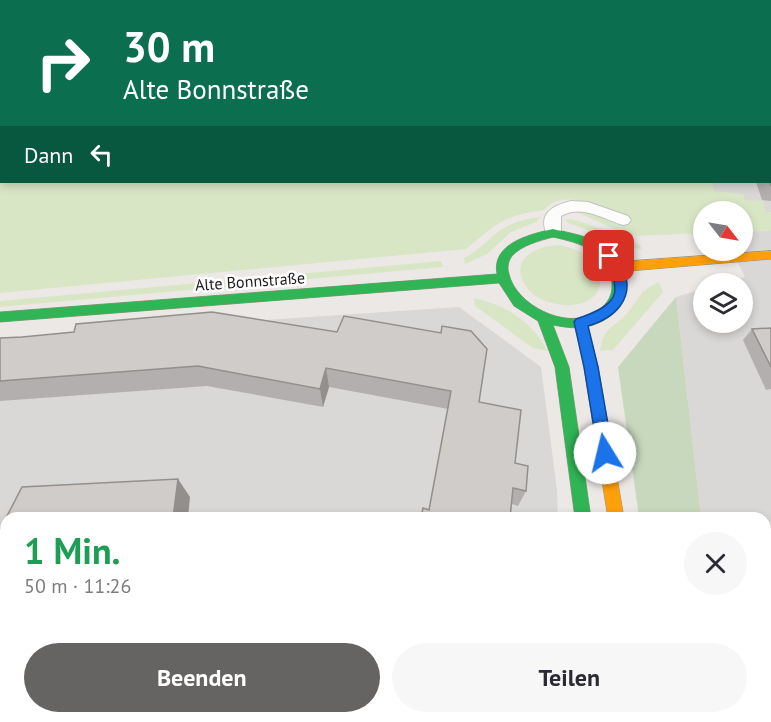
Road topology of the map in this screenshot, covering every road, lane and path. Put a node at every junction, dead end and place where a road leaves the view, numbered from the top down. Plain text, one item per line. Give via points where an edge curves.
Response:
1 (623, 220) dead end
2 (553, 233) junction
3 (771, 255) edge
4 (617, 267) junction
5 (502, 278) junction
6 (0, 317) edge
7 (544, 319) junction
8 (581, 322) junction
9 (582, 512) edge
10 (615, 512) edge

1 - 2 lane via 571,204 553,213
2 - 4 main road via 591,242
2 - 5 main road via 536,234 511,247 503,258
3 - 4 main road
4 - 8 main road via 621,295 613,308
5 - 6 main road, Alte Bonnstraße
5 - 7 main road via 518,304
7 - 8 main road
7 - 9 main road via 562,367
8 - 10 main road

